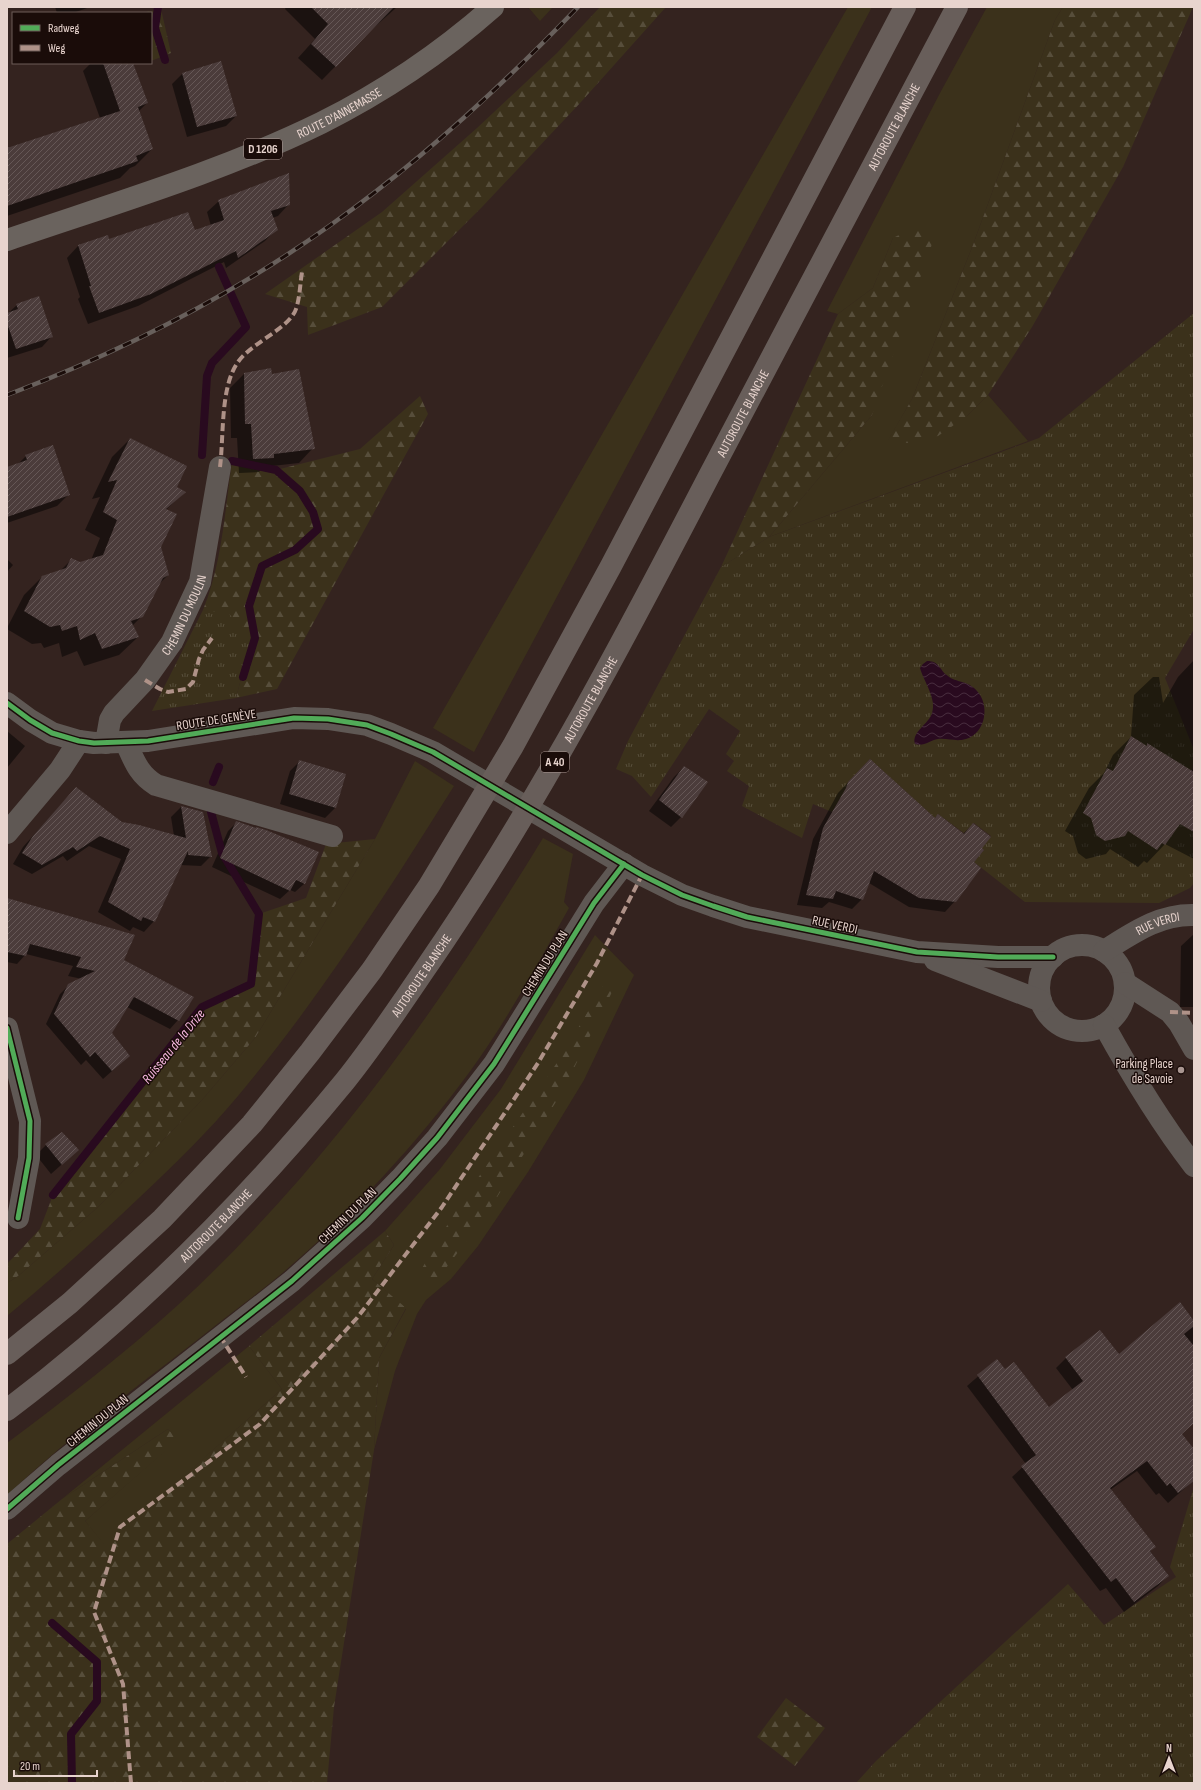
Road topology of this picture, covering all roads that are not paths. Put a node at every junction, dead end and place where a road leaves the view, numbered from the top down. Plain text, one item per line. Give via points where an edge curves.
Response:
1 (493, 7) edge
2 (905, 7) edge
3 (957, 7) edge
4 (7, 240) edge
5 (220, 467) dead end
6 (7, 702) edge
7 (79, 741) junction
8 (116, 743) junction
9 (7, 833) edge
10 (332, 836) dead end
11 (582, 840) joint
12 (624, 864) junction
13 (1194, 915) edge
14 (1104, 951) junction
15 (917, 952) junction
16 (1053, 956) junction
17 (1125, 983) junction
18 (1041, 1001) junction
19 (1170, 1012) junction
20 (1194, 1013) edge
21 (1104, 1025) junction
22 (7, 1028) edge
23 (1194, 1049) edge
24 (1194, 1166) edge
25 (18, 1218) dead end
26 (7, 1354) edge
27 (7, 1410) edge
28 (7, 1510) edge

1 - 4 main road, ROUTE D'ANNEMASSE / D 1206 via 419,66 315,126 183,179
2 - 26 highway via 603,580 513,746 429,886 372,970 252,1124 162,1219 70,1303
3 - 27 highway, AUTOROUTE BLANCHE / A 40 via 648,593 557,759 472,900 404,1001 347,1078 285,1151 192,1251 103,1334
5 - 8 street, CHEMIN DU MOULIN via 200,582 172,642 145,680 110,720
6 - 7 street, ROUTE DE GENÈVE via 39,726
7 - 8 street, ROUTE DE GENÈVE
7 - 9 street via 60,770
8 - 10 street via 140,773 156,785
8 - 11 street, ROUTE DE GENÈVE via 209,732 278,720 312,718 345,721 391,734 433,752
11 - 12 street, RUE VERDI
12 - 15 street, RUE VERDI via 682,895 747,917
12 - 28 street, CHEMIN DU PLAN via 594,903 490,1069 437,1138 400,1179 292,1281 64,1460
13 - 14 street, RUE VERDI via 1172,916 1156,921
14 - 16 street via 1096,947 1078,946 1060,951
14 - 17 street via 1118,965
15 - 16 street, RUE VERDI via 998,958
15 - 18 street, RUE VERDI
16 - 18 street via 1042,972 1039,982
17 - 19 street
17 - 21 street via 1125,993 1118,1011
18 - 21 street via 1053,1019 1072,1030 1094,1029
19 - 20 street
19 - 23 street via 1179,1022
21 - 24 street via 1148,1099
22 - 25 street via 30,1121 29,1158

